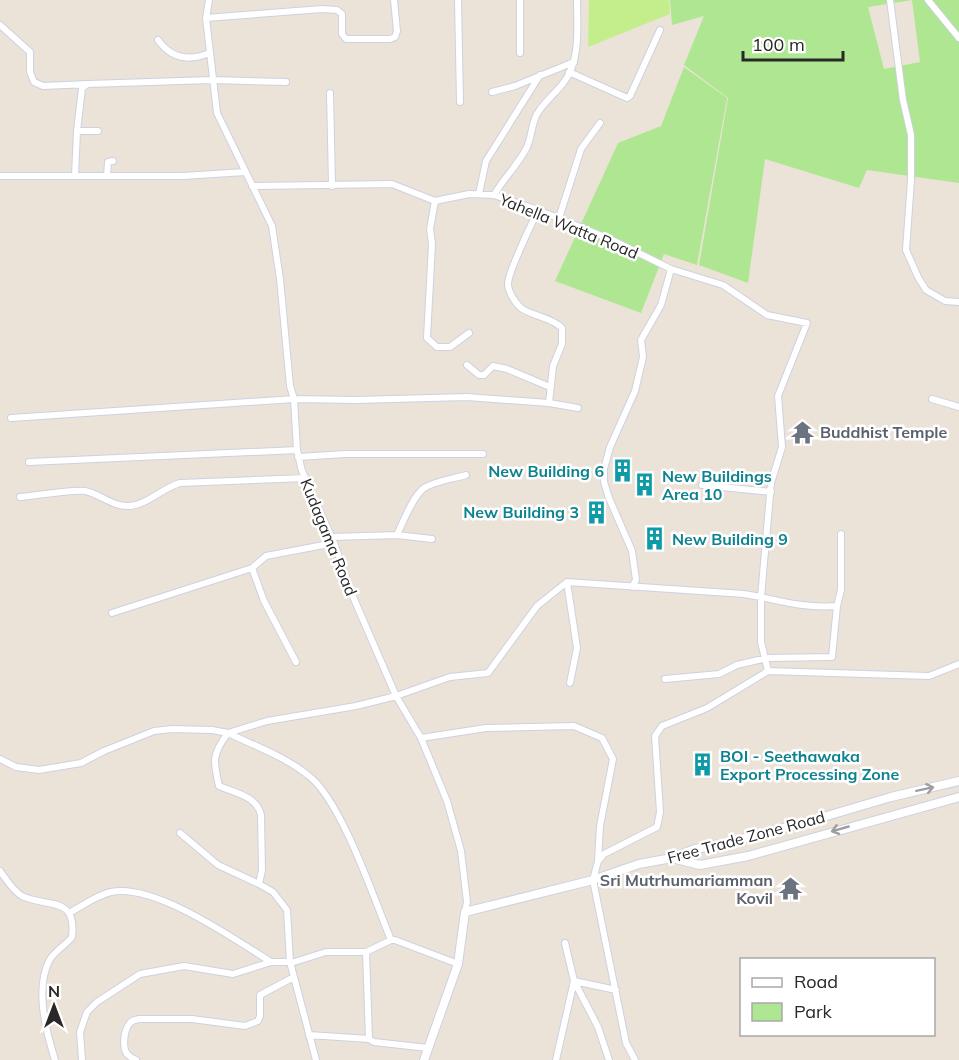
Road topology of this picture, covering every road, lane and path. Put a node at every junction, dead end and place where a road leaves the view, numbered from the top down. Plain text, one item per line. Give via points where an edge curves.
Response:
1 (209, 0) edge
2 (394, 0) edge
3 (458, 0) edge
4 (520, 0) edge
5 (577, 0) edge
6 (890, 0) edge
7 (928, 0) edge
8 (206, 18) junction
9 (0, 25) edge
10 (660, 30) dead end
11 (959, 38) edge
12 (158, 40) dead end
13 (209, 53) junction
14 (520, 53) dead end
15 (574, 62) junction
16 (569, 72) junction
17 (540, 75) junction
18 (212, 80) junction
19 (286, 82) dead end
20 (88, 84) junction
21 (492, 92) dead end
22 (330, 93) dead end
23 (460, 102) dead end
24 (600, 123) dead end
25 (77, 131) junction
26 (98, 131) dead end
27 (113, 161) dead end
28 (245, 172) junction
29 (0, 176) edge
30 (75, 176) junction
31 (107, 176) junction
32 (252, 186) junction
33 (332, 186) junction
34 (479, 194) junction
35 (494, 195) junction
36 (435, 201) junction
37 (538, 210) junction
38 (559, 219) junction
39 (671, 269) junction
40 (959, 302) edge
41 (469, 333) dead end
42 (467, 365) dead end
43 (550, 387) junction
44 (294, 399) junction
45 (932, 399) dead end
46 (549, 403) junction
47 (959, 407) edge
48 (578, 408) dead end
49 (11, 418) dead end
50 (298, 453) junction
51 (483, 454) dead end
52 (29, 462) dead end
53 (466, 475) dead end
54 (306, 478) junction
55 (702, 485) dead end
56 (771, 492) junction
57 (20, 498) dead end
58 (841, 534) dead end
59 (397, 535) junction
60 (432, 539) dead end
61 (333, 540) junction
62 (252, 568) junction
63 (567, 582) junction
64 (632, 587) junction
65 (761, 597) junction
66 (837, 606) junction
67 (112, 613) dead end
68 (767, 658) junction
69 (296, 662) dead end
70 (959, 664) edge
71 (768, 671) junction
72 (665, 679) dead end
73 (570, 683) dead end
74 (396, 696) junction
75 (228, 733) junction
76 (421, 738) junction
77 (0, 759) edge
78 (959, 782) edge
79 (959, 797) edge
80 (180, 833) dead end
81 (672, 858) junction
82 (598, 861) junction
83 (0, 871) edge
84 (593, 880) junction
85 (260, 884) junction
86 (465, 912) junction
87 (69, 913) junction
88 (390, 940) junction
89 (565, 943) dead end
90 (366, 952) junction
91 (271, 962) junction
92 (291, 962) junction
93 (458, 964) junction
94 (294, 977) junction
95 (574, 981) junction
96 (616, 990) junction
97 (309, 1035) junction
98 (369, 1039) junction
99 (428, 1048) junction
100 (55, 1060) edge
101 (82, 1060) edge
102 (136, 1060) edge
103 (316, 1060) edge
104 (424, 1060) edge
105 (556, 1060) edge
106 (609, 1060) edge
107 (635, 1060) edge

1 - 8 street, Kudagama Road
2 - 8 street via 397,30 390,39 346,39 342,34 342,14 337,10
3 - 23 street
4 - 14 street
5 - 15 street
6 - 40 street via 911,135 906,250 926,290 945,301
7 - 11 street
8 - 13 street, Kudagama Road
9 - 20 street via 30,52 34,82 43,86
10 - 16 street via 627,98
12 - 13 street via 176,57
13 - 18 street, Kudagama Road
15 - 16 street
15 - 17 street
16 - 35 street via 539,111 527,147
17 - 21 street
17 - 34 street via 486,161
18 - 19 street
18 - 20 street
18 - 28 street, Kudagama Road via 217,113
20 - 25 street via 82,88
22 - 33 street
24 - 38 street via 581,149
25 - 26 street
25 - 30 street
27 - 31 street via 108,162
28 - 31 street
28 - 32 street, Kudagama Road
29 - 30 street
30 - 31 street
32 - 33 street
32 - 44 street, Kudagama Road via 272,226
33 - 36 street via 392,184
34 - 35 street, Yahella Watta Road
34 - 36 street, Yahella Watta Road
35 - 37 street, Yahella Watta Road
36 - 41 street via 430,229 427,338 437,347 450,347
37 - 38 street, Yahella Watta Road
37 - 43 street via 507,283 519,306 556,321 562,328 562,344
38 - 39 street, Yahella Watta Road
39 - 56 street, Yahella Watta Road via 723,285 767,315 807,323 778,396 782,447
39 - 64 street via 661,305 641,340 643,357 635,392 604,469 609,498 632,551 636,580
42 - 43 street via 479,375 493,366
43 - 46 street
44 - 46 street via 467,396
44 - 49 street
44 - 50 street, Kudagama Road
45 - 47 street
46 - 48 street
50 - 51 street
50 - 52 street
50 - 54 street, Kudagama Road
53 - 59 street via 422,489
54 - 57 street via 180,483 130,506 84,490
54 - 61 street, Kudagama Road
55 - 56 street
56 - 65 street
58 - 66 street via 841,590
59 - 60 street
59 - 61 street
61 - 62 street via 266,556
61 - 74 street, Kudagama Road
62 - 67 street
62 - 69 street via 264,601
63 - 64 street
63 - 73 street via 578,648
63 - 74 street via 537,606 488,673 450,677
64 - 65 street
65 - 66 street via 795,605
65 - 68 street via 761,642
66 - 68 street via 832,657
68 - 71 street
68 - 72 street via 719,674
70 - 71 street via 929,676
71 - 82 street via 707,708 662,726 655,736 660,812 657,827 604,854
74 - 75 street via 267,721
74 - 76 street, Kudagama Road
75 - 77 street via 172,729 154,732 81,763 39,770 16,767
75 - 85 street via 215,753 214,763 219,786 260,806
75 - 88 street via 271,753 321,788 345,830
76 - 82 street via 486,728 574,726 602,738 613,759 600,826
76 - 86 street, Kudagama Road via 447,801 461,851
81 -> 78 street, Free Trade Zone Road
79 -> 81 street via 748,856 700,865
80 - 85 street via 218,864
81 - 84 street, Free Trade Zone Road via 639,864
82 - 84 street
83 - 87 street via 17,893 53,902
84 - 86 street, Free Trade Zone Road
84 - 96 street
85 - 92 street via 273,892 287,910
86 - 93 street, Kudagama Road
87 - 91 street via 110,892 124,891 164,900
87 - 100 street via 72,937 48,963 43,987 44,1020
88 - 90 street
88 - 93 street
89 - 95 street
90 - 92 street via 326,952
90 - 98 street
91 - 92 street
91 - 101 street via 233,974 184,966 140,974 87,1012 80,1032
92 - 94 street
93 - 99 street, Kudagama Road
94 - 97 street
94 - 102 street via 260,995 258,1021 245,1026 192,1019 132,1021 125,1049
95 - 96 street
95 - 105 street
95 - 106 street via 598,1027
96 - 107 street via 626,1042
97 - 98 street
97 - 103 street
98 - 99 street
99 - 104 street, Kudagama Road

